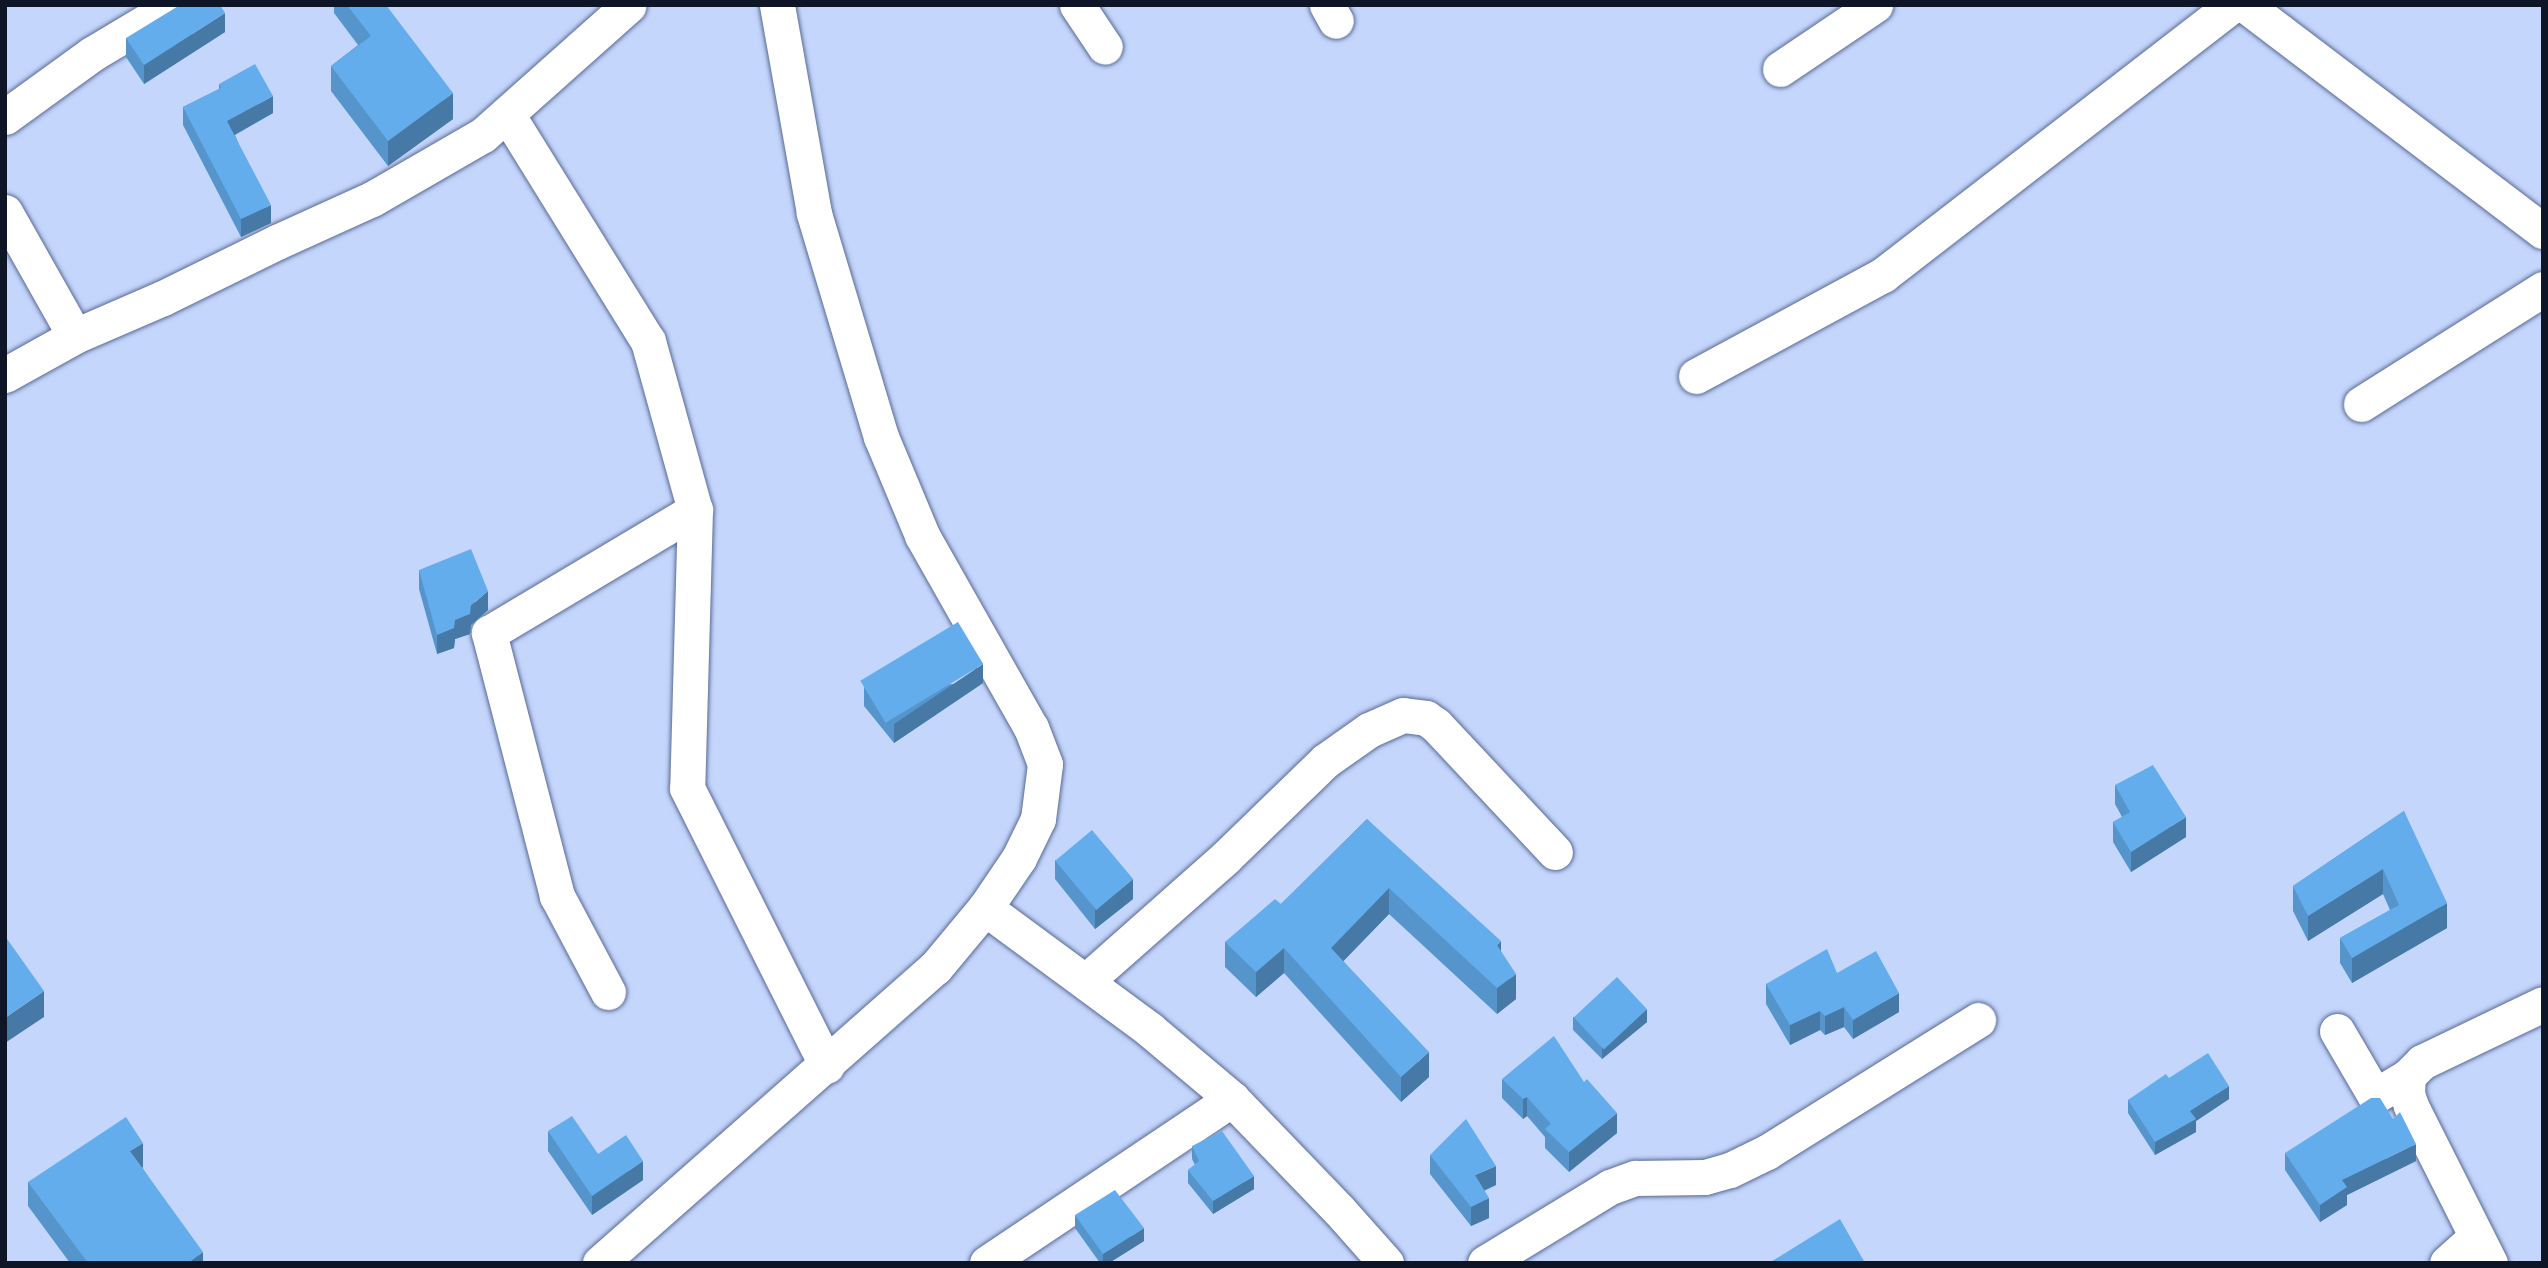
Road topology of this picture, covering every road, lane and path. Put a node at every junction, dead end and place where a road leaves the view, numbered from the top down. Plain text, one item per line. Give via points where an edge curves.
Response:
1 (174, 5) edge
2 (629, 5) edge
3 (777, 5) edge
4 (1077, 5) edge
5 (1875, 5) edge
6 (2232, 5) edge
7 (2245, 5) edge
8 (1105, 47) dead end
9 (1780, 69) dead end
10 (507, 114) junction
11 (5, 117) edge
12 (5, 212) edge
13 (2543, 231) edge
14 (2543, 289) edge
15 (75, 336) junction
16 (5, 375) edge
17 (1696, 376) dead end
18 (2361, 404) dead end
19 (695, 510) junction
20 (1555, 852) dead end
21 (985, 908) junction
22 (1086, 981) junction
23 (608, 992) dead end
24 (2543, 1004) edge
25 (1978, 1020) dead end
26 (2337, 1031) dead end
27 (827, 1066) junction
28 (2408, 1076) junction
29 (1232, 1099) junction
30 (2483, 1250) edge
31 (600, 1263) edge
32 (987, 1263) edge
33 (1386, 1263) edge
34 (1485, 1263) edge
35 (2447, 1263) edge

1 - 11 street via 92,54
2 - 10 street
3 - 21 street via 814,213 881,438 922,535 1031,728 1045,764 1038,819 1019,858
4 - 8 street
5 - 9 street
6 - 17 street via 1883,275
7 - 13 street
10 - 15 street via 483,135 372,200
10 - 19 street via 648,341
12 - 15 street
14 - 18 street
15 - 16 street
19 - 23 street via 489,633 556,896
19 - 27 street via 687,789
20 - 22 street via 1436,724 1419,716 1390,719 1325,761 1226,857
21 - 22 street
21 - 27 street via 935,968
22 - 29 street
24 - 28 street via 2422,1062
25 - 34 street via 1767,1152 1705,1177 1635,1178 1610,1186
26 - 28 street via 2375,1096
27 - 31 street
28 - 30 street via 2411,1106
29 - 32 street
29 - 33 street
30 - 35 street

